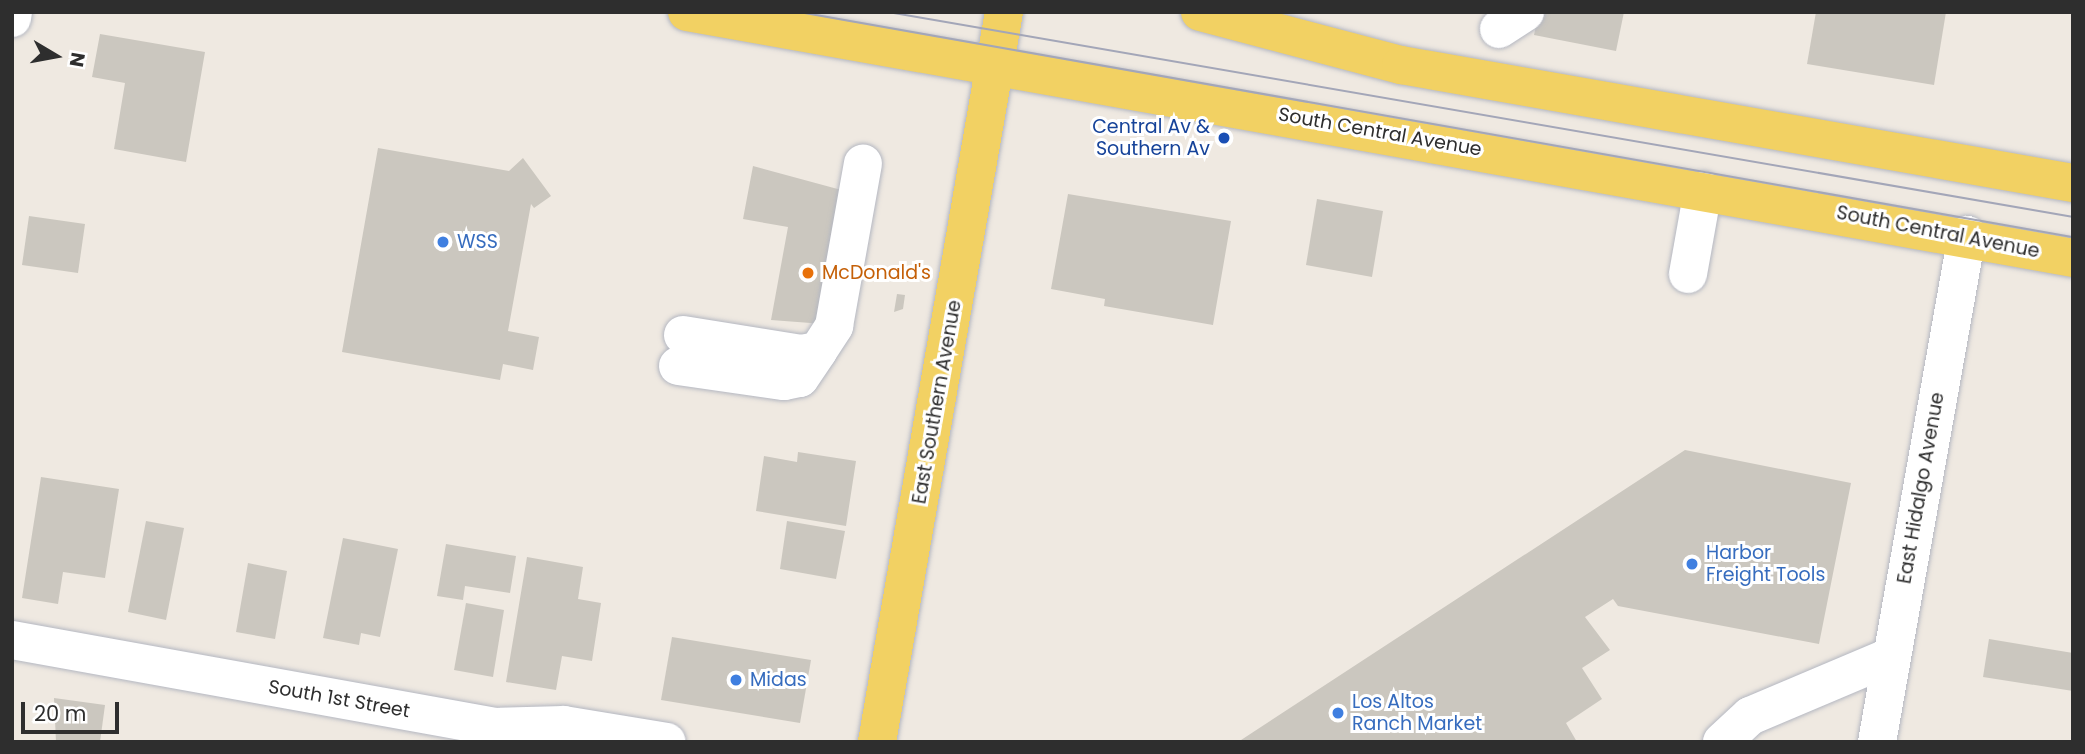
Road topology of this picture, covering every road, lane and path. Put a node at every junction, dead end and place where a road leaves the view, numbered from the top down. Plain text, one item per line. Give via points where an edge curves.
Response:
1 (13, 12) edge
2 (687, 12) edge
3 (1004, 12) edge
4 (1200, 12) edge
5 (12, 18) edge
6 (995, 62) junction
7 (863, 164) dead end
8 (2073, 183) edge
9 (1703, 190) junction
10 (1967, 235) junction
11 (2073, 258) edge
12 (1688, 274) dead end
13 (681, 351) dead end
14 (12, 640) edge
15 (1892, 656) junction
16 (667, 742) edge
17 (877, 742) edge
18 (1722, 742) edge
19 (1877, 742) edge

1 - 5 street
2 - 6 main road, South Central Avenue
3 - 6 main road, East Southern Avenue
4 - 8 main road via 1401,65
6 - 9 main road, South Central Avenue
6 - 17 main road, East Southern Avenue
7 - 13 street via 834,326 818,351
9 - 10 main road, South Central Avenue
9 - 12 street
10 - 11 main road, South Central Avenue
10 - 15 street, East Hidalgo Avenue
14 - 16 street, South 1st Street via 495,727 564,725
15 - 18 street via 1750,716
15 - 19 street, East Hidalgo Avenue

